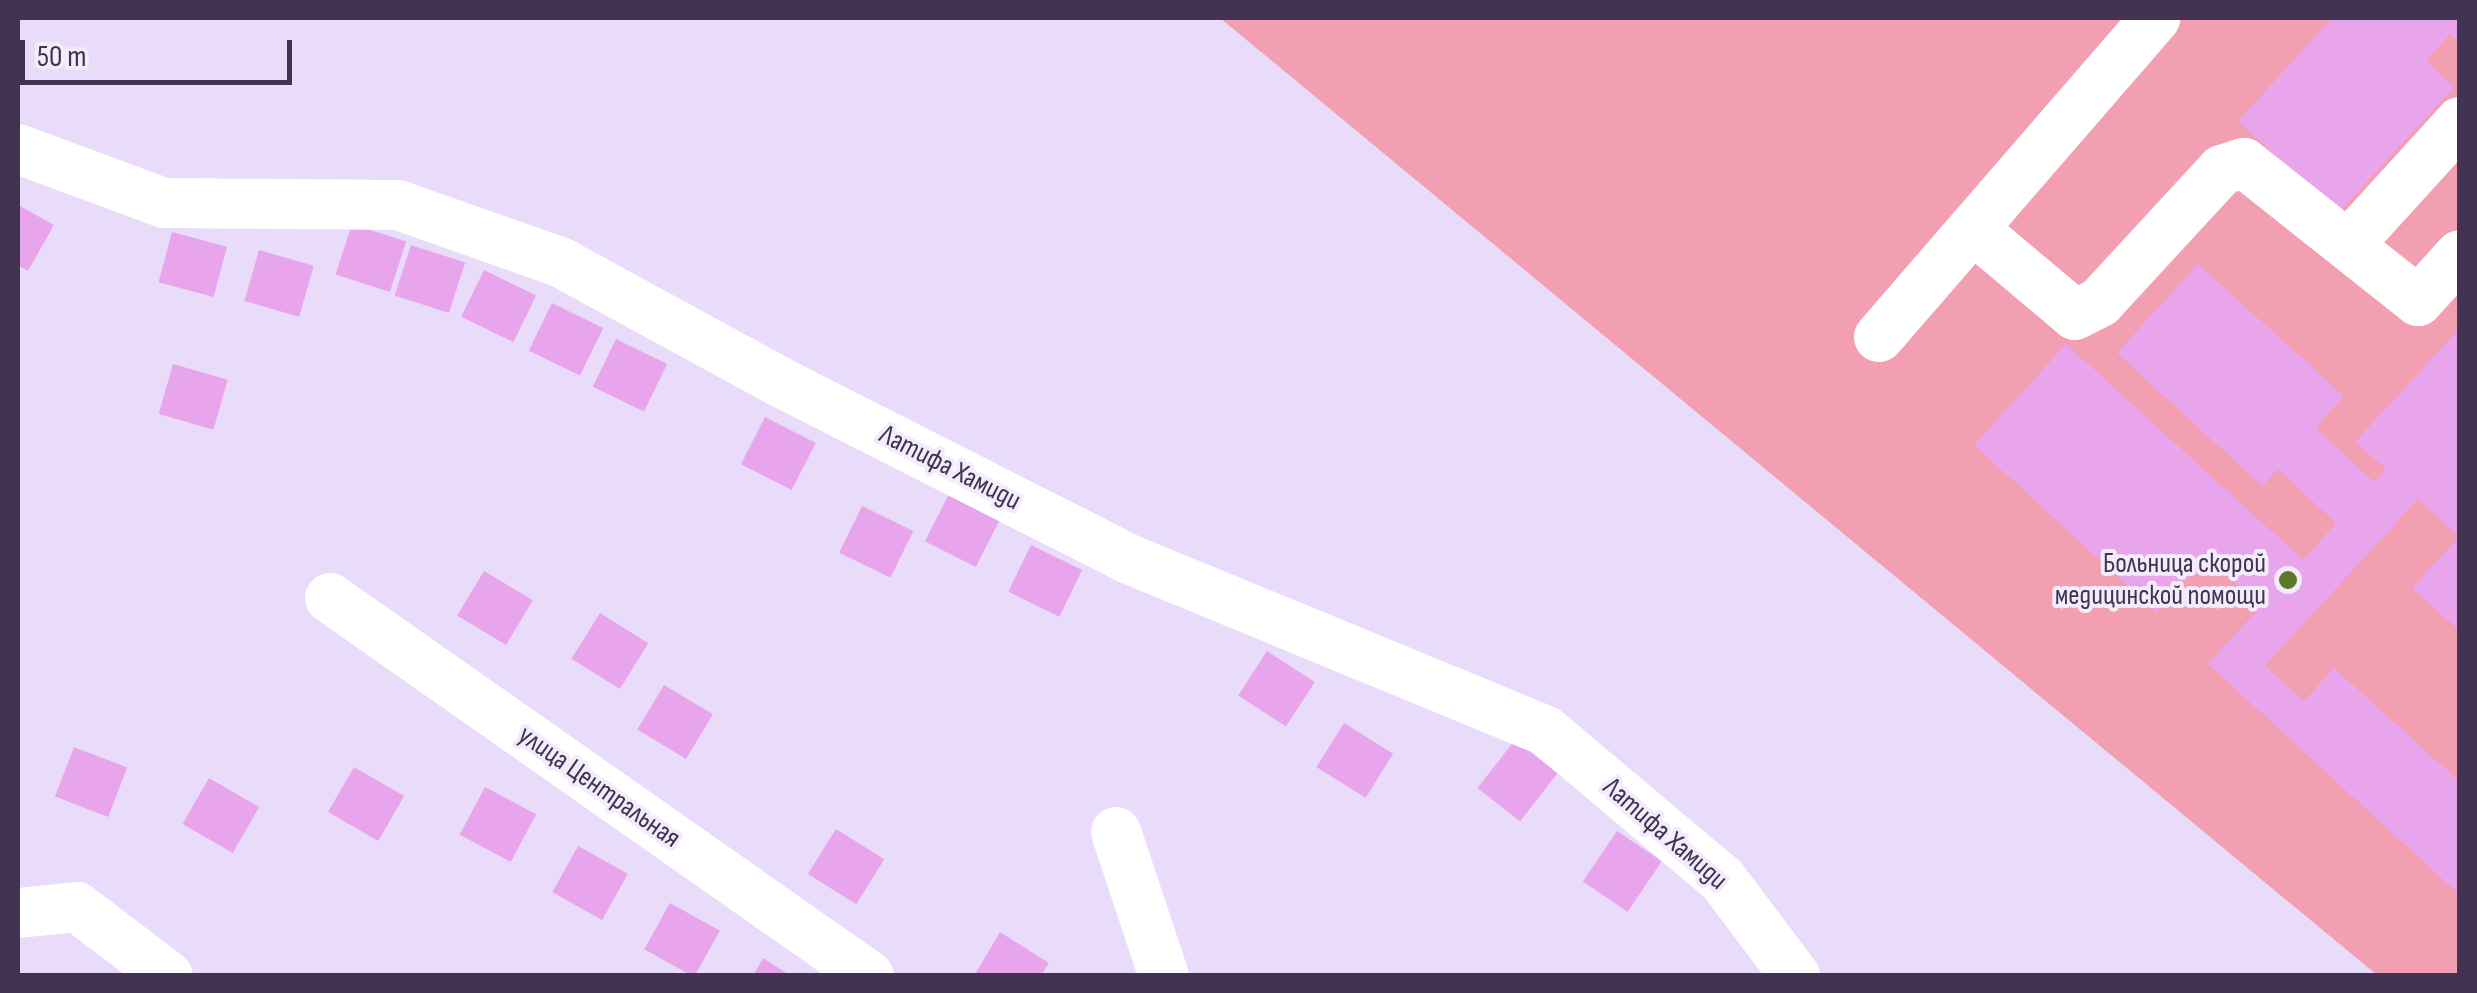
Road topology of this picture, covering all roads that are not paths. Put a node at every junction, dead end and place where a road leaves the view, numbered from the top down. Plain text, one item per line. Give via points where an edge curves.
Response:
1 (2156, 18) edge
2 (2460, 122) edge
3 (18, 149) edge
4 (1973, 229) junction
5 (2349, 244) junction
6 (2460, 255) edge
7 (1879, 337) dead end
8 (330, 598) dead end
9 (1116, 832) dead end
10 (18, 913) edge
11 (168, 976) edge
12 (869, 976) edge
13 (1164, 976) edge
14 (1794, 976) edge

1 - 4 street
2 - 5 street
3 - 14 street, Латифа Хамиди via 164,203 398,205 560,262 778,382 1129,558 1546,731 1722,879
4 - 5 street via 2074,315 2092,310 2234,165 2255,166
4 - 7 street
5 - 6 street via 2418,301
8 - 12 street, улица Центральная
9 - 13 street
10 - 11 street via 77,907

